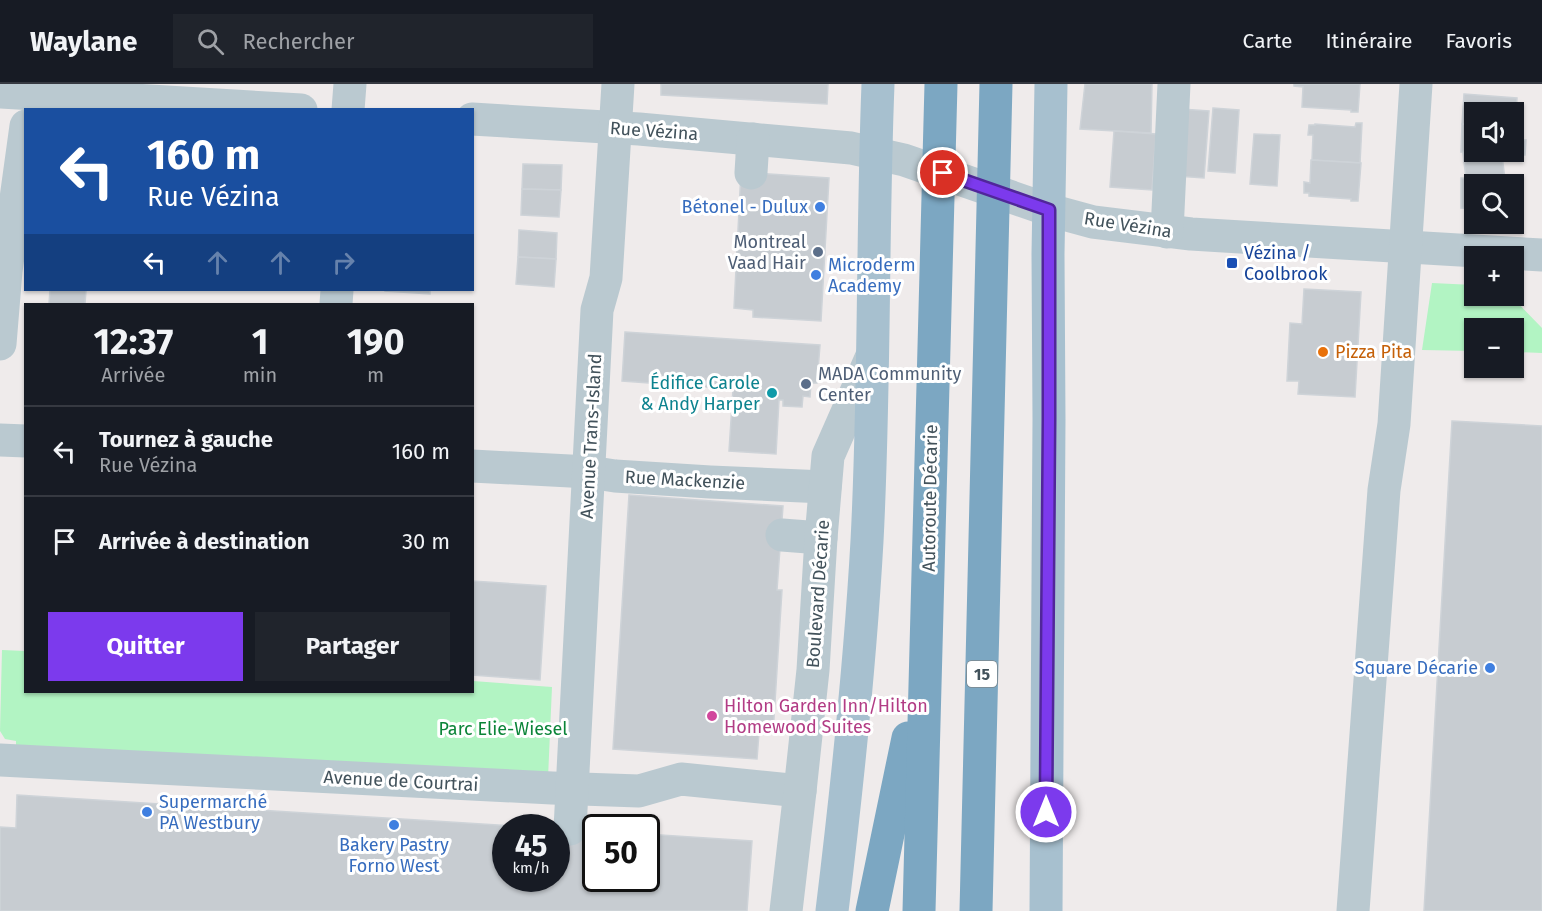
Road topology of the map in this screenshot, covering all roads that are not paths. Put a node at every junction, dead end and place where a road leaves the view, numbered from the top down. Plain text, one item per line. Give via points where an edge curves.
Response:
1 (350, 84) edge
2 (618, 84) edge
3 (878, 84) edge
4 (941, 84) edge
5 (996, 84) edge
6 (1051, 84) edge
7 (1174, 84) edge
8 (1416, 84) edge
9 (21, 95) edge
10 (264, 108) edge
11 (348, 108) edge
12 (474, 119) edge
13 (615, 128) junction
14 (753, 139) junction
15 (24, 140) edge
16 (887, 156) junction
17 (751, 173) dead end
18 (1038, 206) junction
19 (1167, 232) junction
20 (1407, 246) junction
21 (1542, 255) edge
22 (0, 344) edge
23 (872, 356) junction
24 (0, 440) edge
25 (24, 441) edge
26 (474, 466) edge
27 (590, 472) junction
28 (825, 487) junction
29 (782, 536) dead end
30 (821, 538) junction
31 (926, 654) junction
32 (0, 760) edge
33 (573, 789) junction
34 (801, 791) junction
35 (570, 830) dead end
36 (786, 911) edge
37 (832, 911) edge
38 (872, 911) edge
39 (918, 911) edge
40 (976, 911) edge
41 (1046, 911) edge
42 (1353, 911) edge

1 - 11 street
2 - 13 street, Avenue Trans-Island
3 - 16 main road, Boulevard Décarie
4 - 31 highway, Autoroute Décarie
5 - 40 highway, 15
6 - 18 main road
7 - 19 street
8 - 20 street
9 - 10 street
12 - 13 street, Rue Vézina
13 - 14 street, Rue Vézina
13 - 27 street, Avenue Trans-Island via 606,278 597,310
14 - 16 street, Rue Vézina via 841,146
14 - 17 street
15 - 22 street
16 - 18 street, Rue Vézina
16 - 23 main road, Boulevard Décarie
18 - 19 street, Rue Vézina via 1093,222
18 - 41 main road via 1049,419
19 - 20 street, Rue Vézina
20 - 21 street, Rue Vézina
20 - 42 street via 1394,424 1384,490
23 - 28 street, Boulevard Décarie via 828,456
23 - 37 main road, Boulevard Décarie via 860,642
24 - 25 street
26 - 27 street, Rue Mackenzie
27 - 28 street, Rue Mackenzie
27 - 33 street, Avenue Trans-Island
28 - 30 street, Boulevard Décarie
29 - 30 street
30 - 34 street, Boulevard Décarie
31 - 38 highway
31 - 39 highway, Autoroute Décarie
32 - 33 street, Avenue de Courtrai
33 - 34 street, Avenue de Courtrai via 639,791 681,779
33 - 35 street, Avenue Trans-Island
34 - 36 street, Boulevard Décarie

